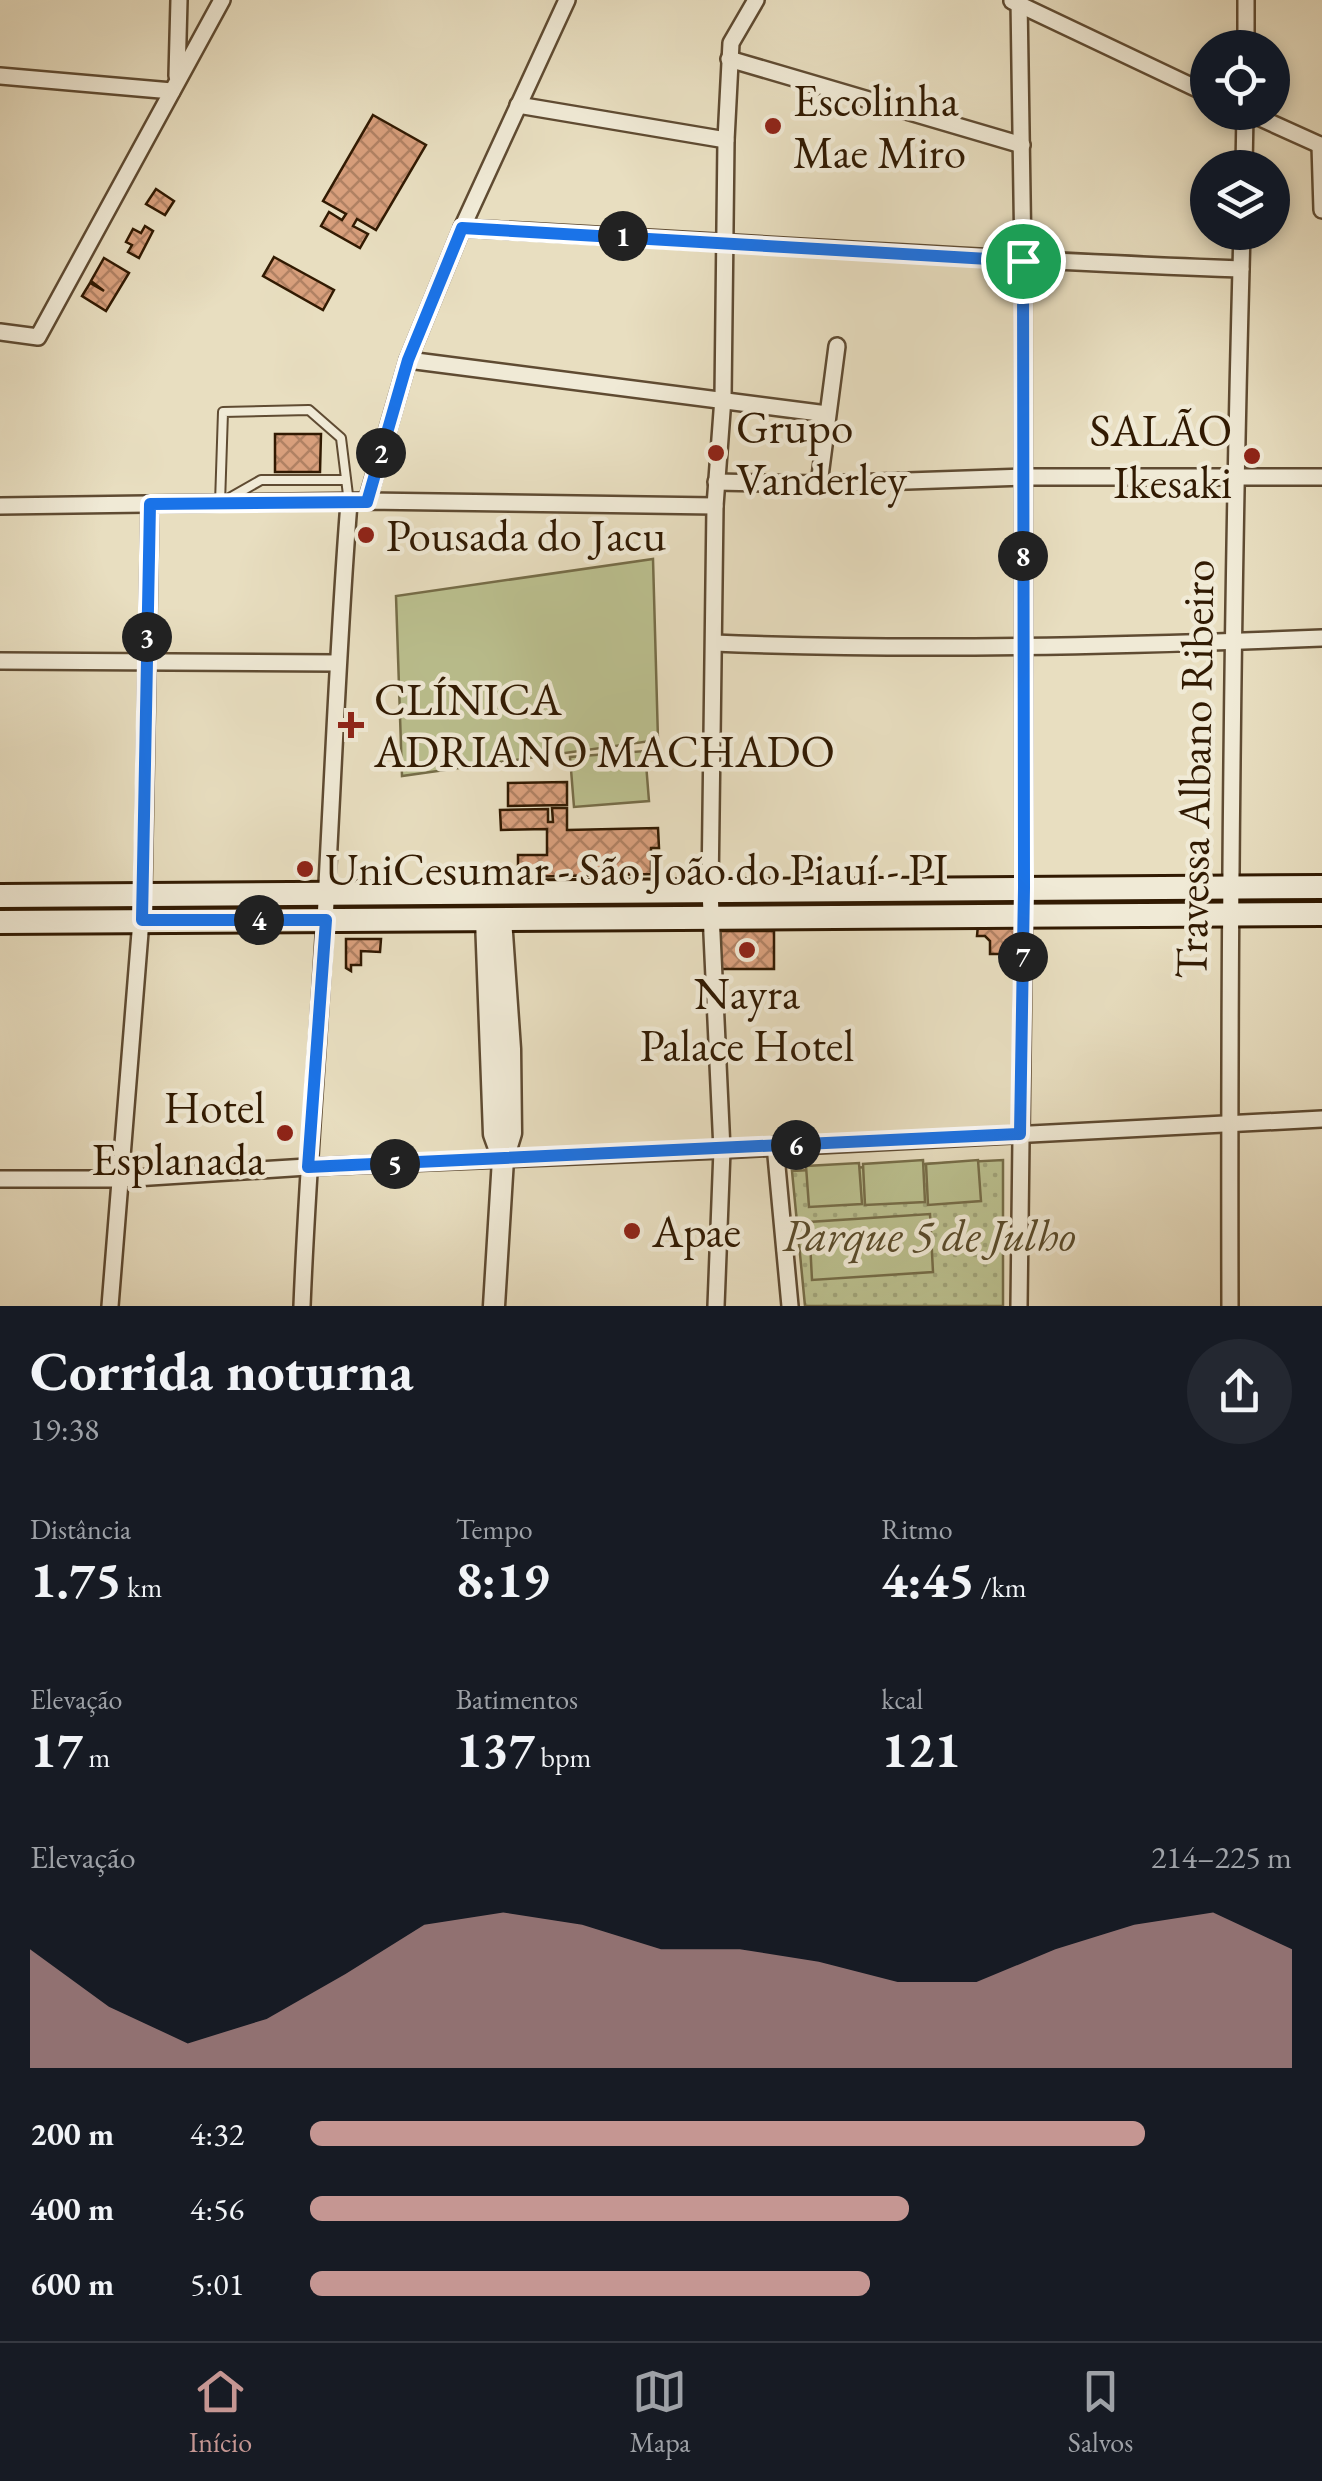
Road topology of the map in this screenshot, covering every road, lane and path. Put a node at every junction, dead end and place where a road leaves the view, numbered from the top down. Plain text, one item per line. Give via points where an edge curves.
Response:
1 (179, 0) edge
2 (222, 0) edge
3 (567, 0) edge
4 (756, 0) edge
5 (1246, 0) edge
6 (1016, 1) edge
7 (1246, 30) edge
8 (729, 59) junction
9 (0, 76) edge
10 (1190, 85) edge
11 (175, 86) junction
12 (518, 105) junction
13 (1287, 130) edge
14 (726, 140) junction
15 (1321, 145) edge
16 (1022, 146) junction
17 (1322, 210) edge
18 (462, 228) junction
19 (725, 241) junction
20 (1242, 250) edge
21 (1023, 261) junction
22 (1241, 269) junction
23 (0, 332) edge
24 (837, 346) dead end
25 (408, 360) junction
26 (723, 398) junction
27 (828, 414) junction
28 (1234, 476) junction
29 (1022, 477) junction
30 (1322, 477) edge
31 (346, 480) junction
32 (716, 482) junction
33 (819, 484) junction
34 (367, 502) junction
35 (349, 503) junction
36 (150, 504) junction
37 (220, 504) junction
38 (0, 506) edge
39 (715, 506) junction
40 (1322, 638) edge
41 (1234, 642) junction
42 (714, 643) junction
43 (1024, 646) junction
44 (146, 660) junction
45 (0, 661) edge
46 (336, 662) junction
47 (1228, 886) junction
48 (1322, 887) edge
49 (1024, 888) junction
50 (710, 891) junction
51 (326, 894) junction
52 (143, 895) junction
53 (0, 896) edge
54 (1228, 913) junction
55 (1322, 914) edge
56 (710, 916) junction
57 (1024, 916) junction
58 (493, 919) junction
59 (142, 920) junction
60 (326, 920) junction
61 (0, 922) edge
62 (1322, 1119) edge
63 (1229, 1123) junction
64 (1020, 1134) junction
65 (775, 1146) junction
66 (722, 1150) junction
67 (503, 1160) junction
68 (308, 1167) junction
69 (0, 1178) edge
70 (120, 1179) junction
71 (110, 1306) edge
72 (302, 1306) edge
73 (494, 1306) edge
74 (716, 1306) edge
75 (790, 1306) edge
76 (1019, 1306) edge
77 (1230, 1306) edge

1 - 11 street
2 - 11 street
3 - 12 street
4 - 8 street
5 - 7 street
6 - 10 street
6 - 16 street
8 - 14 street
8 - 16 street
9 - 11 street
11 - 23 street via 38,337
12 - 14 street
12 - 18 street
13 - 15 street
14 - 19 street
15 - 17 street
16 - 21 street
18 - 19 street
18 - 25 street
19 - 21 street
19 - 26 street
20 - 22 street, Travessa Albano Ribeiro
21 - 22 street
21 - 29 street
22 - 28 street, Travessa Albano Ribeiro
24 - 27 street
25 - 26 street
25 - 34 street
26 - 27 street
26 - 32 street
27 - 33 street
28 - 29 street
28 - 30 street
28 - 41 street, Travessa Albano Ribeiro
29 - 33 street
29 - 43 street
31 - 35 lane
31 - 37 lane via 262,480
31 - 37 lane via 341,438 308,410 223,412
32 - 33 street
32 - 39 street
34 - 35 street
34 - 39 street
35 - 37 street
35 - 46 street
36 - 37 street
36 - 38 street
36 - 44 street
39 - 42 street
40 - 41 street
41 - 43 street
41 - 47 street, Travessa Albano Ribeiro
42 - 43 street
42 - 50 street
43 - 49 street
44 - 45 street
44 - 46 street
44 - 52 street
46 - 51 street
47 - 48 main road
47 - 49 main road
47 - 54 street, Travessa Albano Ribeiro
49 - 50 main road
49 - 57 street
50 - 51 main road
50 - 56 street
51 - 52 main road
51 - 60 street
52 - 53 main road
52 - 59 street
54 - 55 main road
54 - 57 main road
54 - 63 street, Travessa Albano Ribeiro
56 - 57 main road
56 - 58 main road
56 - 66 street
57 - 64 street
58 - 60 main road
58 - 67 street via 510,1132
59 - 60 main road
59 - 61 main road
59 - 70 street
60 - 68 street
62 - 63 street
63 - 64 street
63 - 77 street, Travessa Albano Ribeiro
64 - 65 street
64 - 76 street
65 - 66 street
65 - 75 street
66 - 67 street
66 - 74 street
67 - 68 street
67 - 73 street
68 - 70 street
68 - 72 street
69 - 70 street
70 - 71 street

